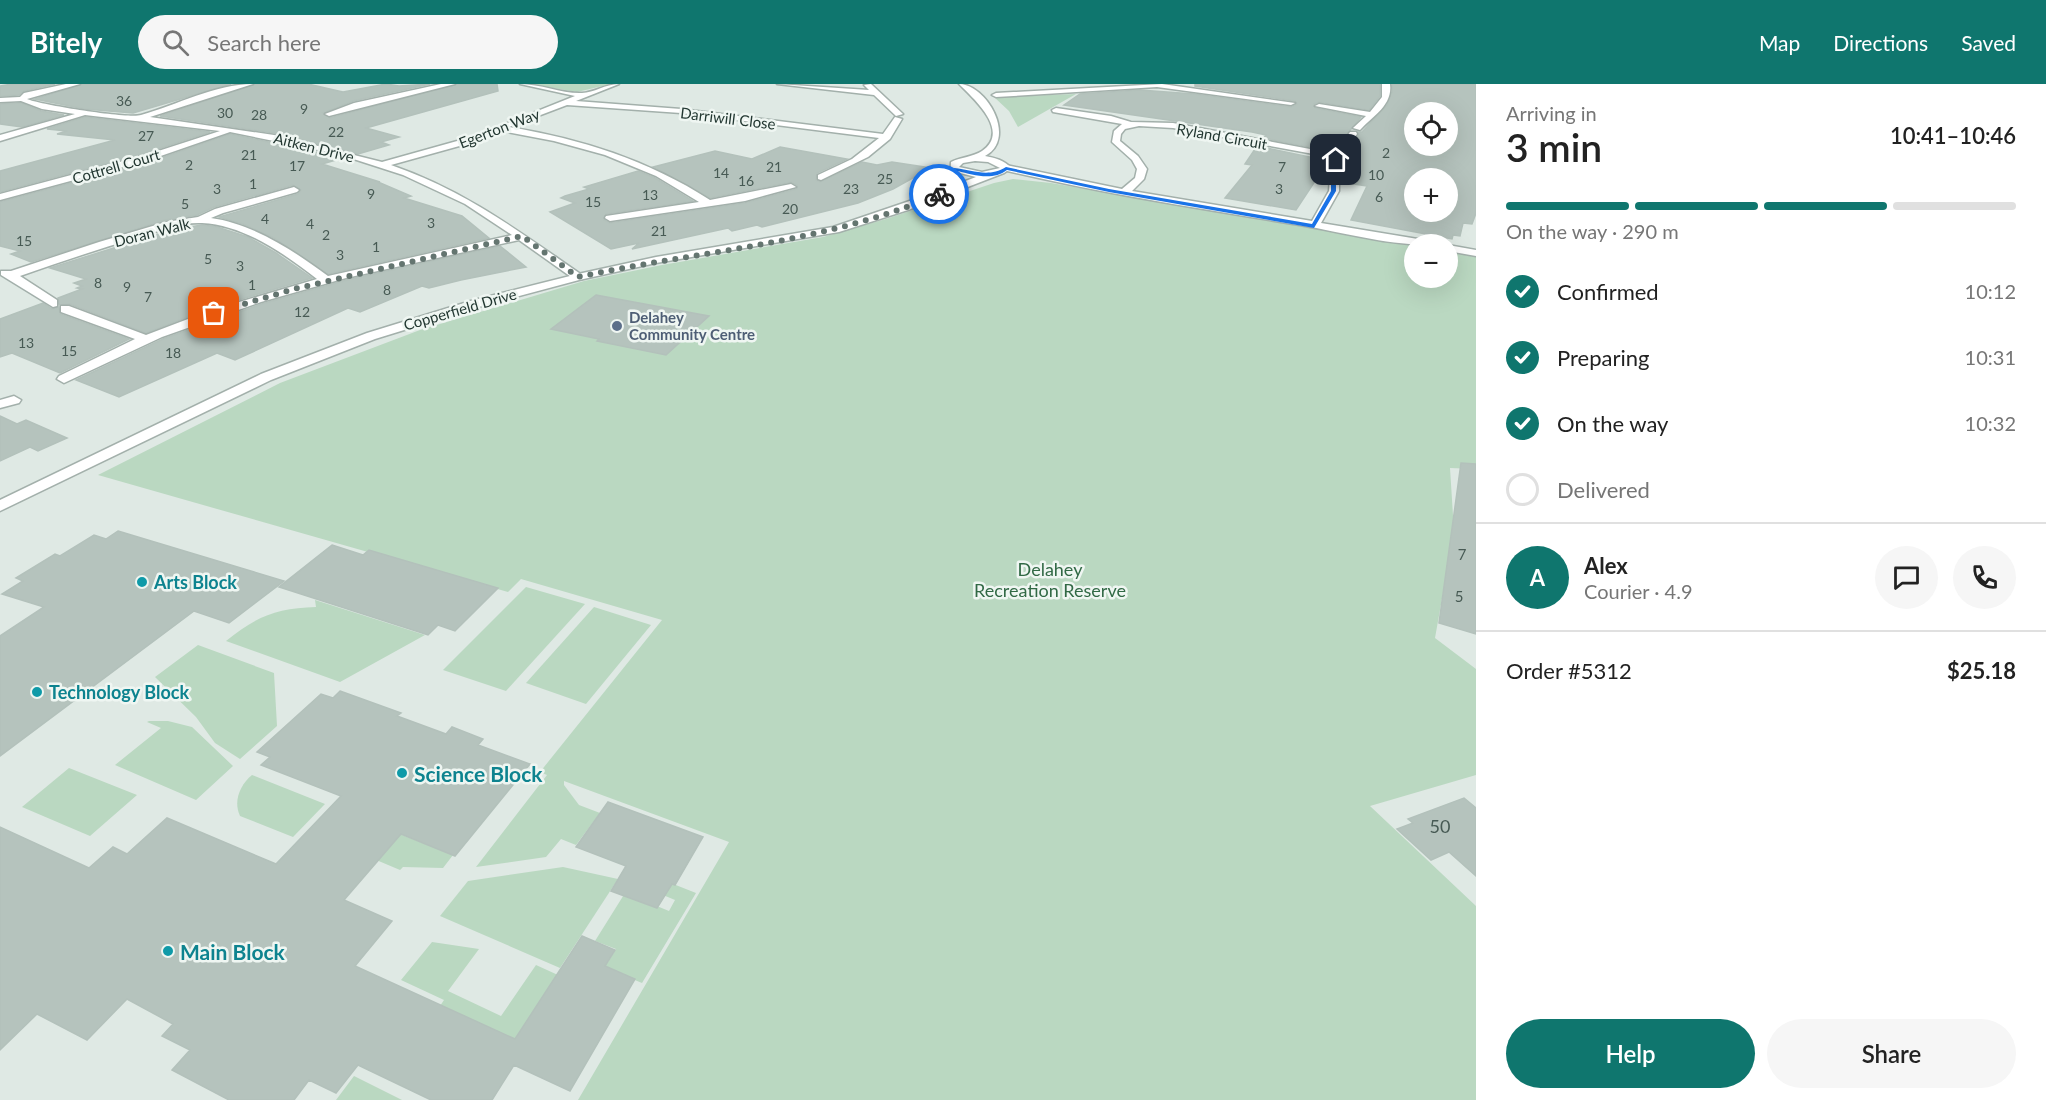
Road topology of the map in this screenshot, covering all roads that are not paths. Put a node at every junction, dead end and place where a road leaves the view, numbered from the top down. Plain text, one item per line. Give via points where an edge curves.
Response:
1 (76, 84) edge
2 (249, 84) edge
3 (450, 84) edge
4 (524, 84) edge
5 (615, 84) edge
6 (781, 84) edge
7 (867, 84) edge
8 (953, 84) edge
9 (963, 84) edge
10 (1386, 84) edge
11 (1156, 85) edge
12 (878, 93) junction
13 (996, 94) dead end
14 (584, 96) junction
15 (21, 99) junction
16 (0, 100) edge
17 (569, 103) junction
18 (1291, 103) dead end
19 (984, 106) junction
20 (1319, 106) dead end
21 (1056, 110) dead end
22 (87, 113) junction
23 (329, 114) dead end
24 (1371, 114) junction
25 (141, 118) junction
26 (1129, 124) junction
27 (500, 128) junction
28 (231, 129) junction
29 (887, 137) junction
30 (0, 138) edge
31 (994, 147) junction
32 (1328, 154) junction
33 (974, 159) junction
34 (382, 165) junction
35 (1003, 166) junction
36 (956, 169) junction
37 (992, 174) junction
38 (821, 177) dead end
39 (1053, 179) junction
40 (791, 187) dead end
41 (294, 190) dead end
42 (946, 191) junction
43 (1124, 193) junction
44 (0, 197) edge
45 (707, 203) junction
46 (610, 218) dead end
47 (200, 220) junction
48 (1314, 226) junction
49 (522, 236) junction
50 (1404, 240) edge
51 (1458, 250) edge
52 (1476, 253) edge
53 (5, 274) edge
54 (578, 277) junction
55 (327, 280) junction
56 (53, 303) dead end
57 (66, 309) dead end
58 (146, 339) junction
59 (64, 379) dead end
60 (0, 506) edge

1 - 15 street
2 - 25 street
3 - 23 street
4 - 14 street
5 - 14 street, Egerton Way
6 - 12 street
7 - 12 street
8 - 19 street
9 - 19 street
10 - 24 street via 1384,102
11 - 13 street
11 - 18 street via 1241,93
12 - 29 street via 899,116
14 - 17 street, Egerton Way
15 - 16 street
15 - 22 street, Aitken Drive
17 - 27 street, Egerton Way
17 - 29 street, Darriwill Close via 681,111
19 - 31 street via 995,124
20 - 24 street
21 - 26 street, Ryland Circuit
22 - 25 street, Aitken Drive
22 - 30 street
24 - 32 street via 1343,148
25 - 28 street, Aitken Drive
26 - 32 street, Ryland Circuit via 1215,133
26 - 43 street via 1114,138 1139,163 1142,174
27 - 34 street, Egerton Way
27 - 45 street via 609,153 660,174
28 - 34 street, Aitken Drive
28 - 44 street, Cottrell Court via 149,157
29 - 38 street via 870,153
31 - 33 street
31 - 35 street
32 - 48 street via 1336,160 1334,191
33 - 35 street
33 - 36 street via 956,162
34 - 49 street, Aitken Drive via 455,195
35 - 37 street, Copperfield Drive
35 - 39 street
36 - 37 street
36 - 42 street via 953,183
37 - 39 street
37 - 42 street, Copperfield Drive
39 - 43 street
40 - 45 street
41 - 47 street, Doran Walk
42 - 54 street, Copperfield Drive via 835,230
43 - 48 street
45 - 46 street
47 - 53 street, Doran Walk via 170,224
47 - 55 street via 277,246
48 - 50 street
49 - 54 street, Aitken Drive
49 - 55 street
51 - 52 street
53 - 56 street, Doran Walk
54 - 60 street, Copperfield Drive via 467,306 330,350 257,381
55 - 58 street via 230,308
57 - 58 street
58 - 59 street

